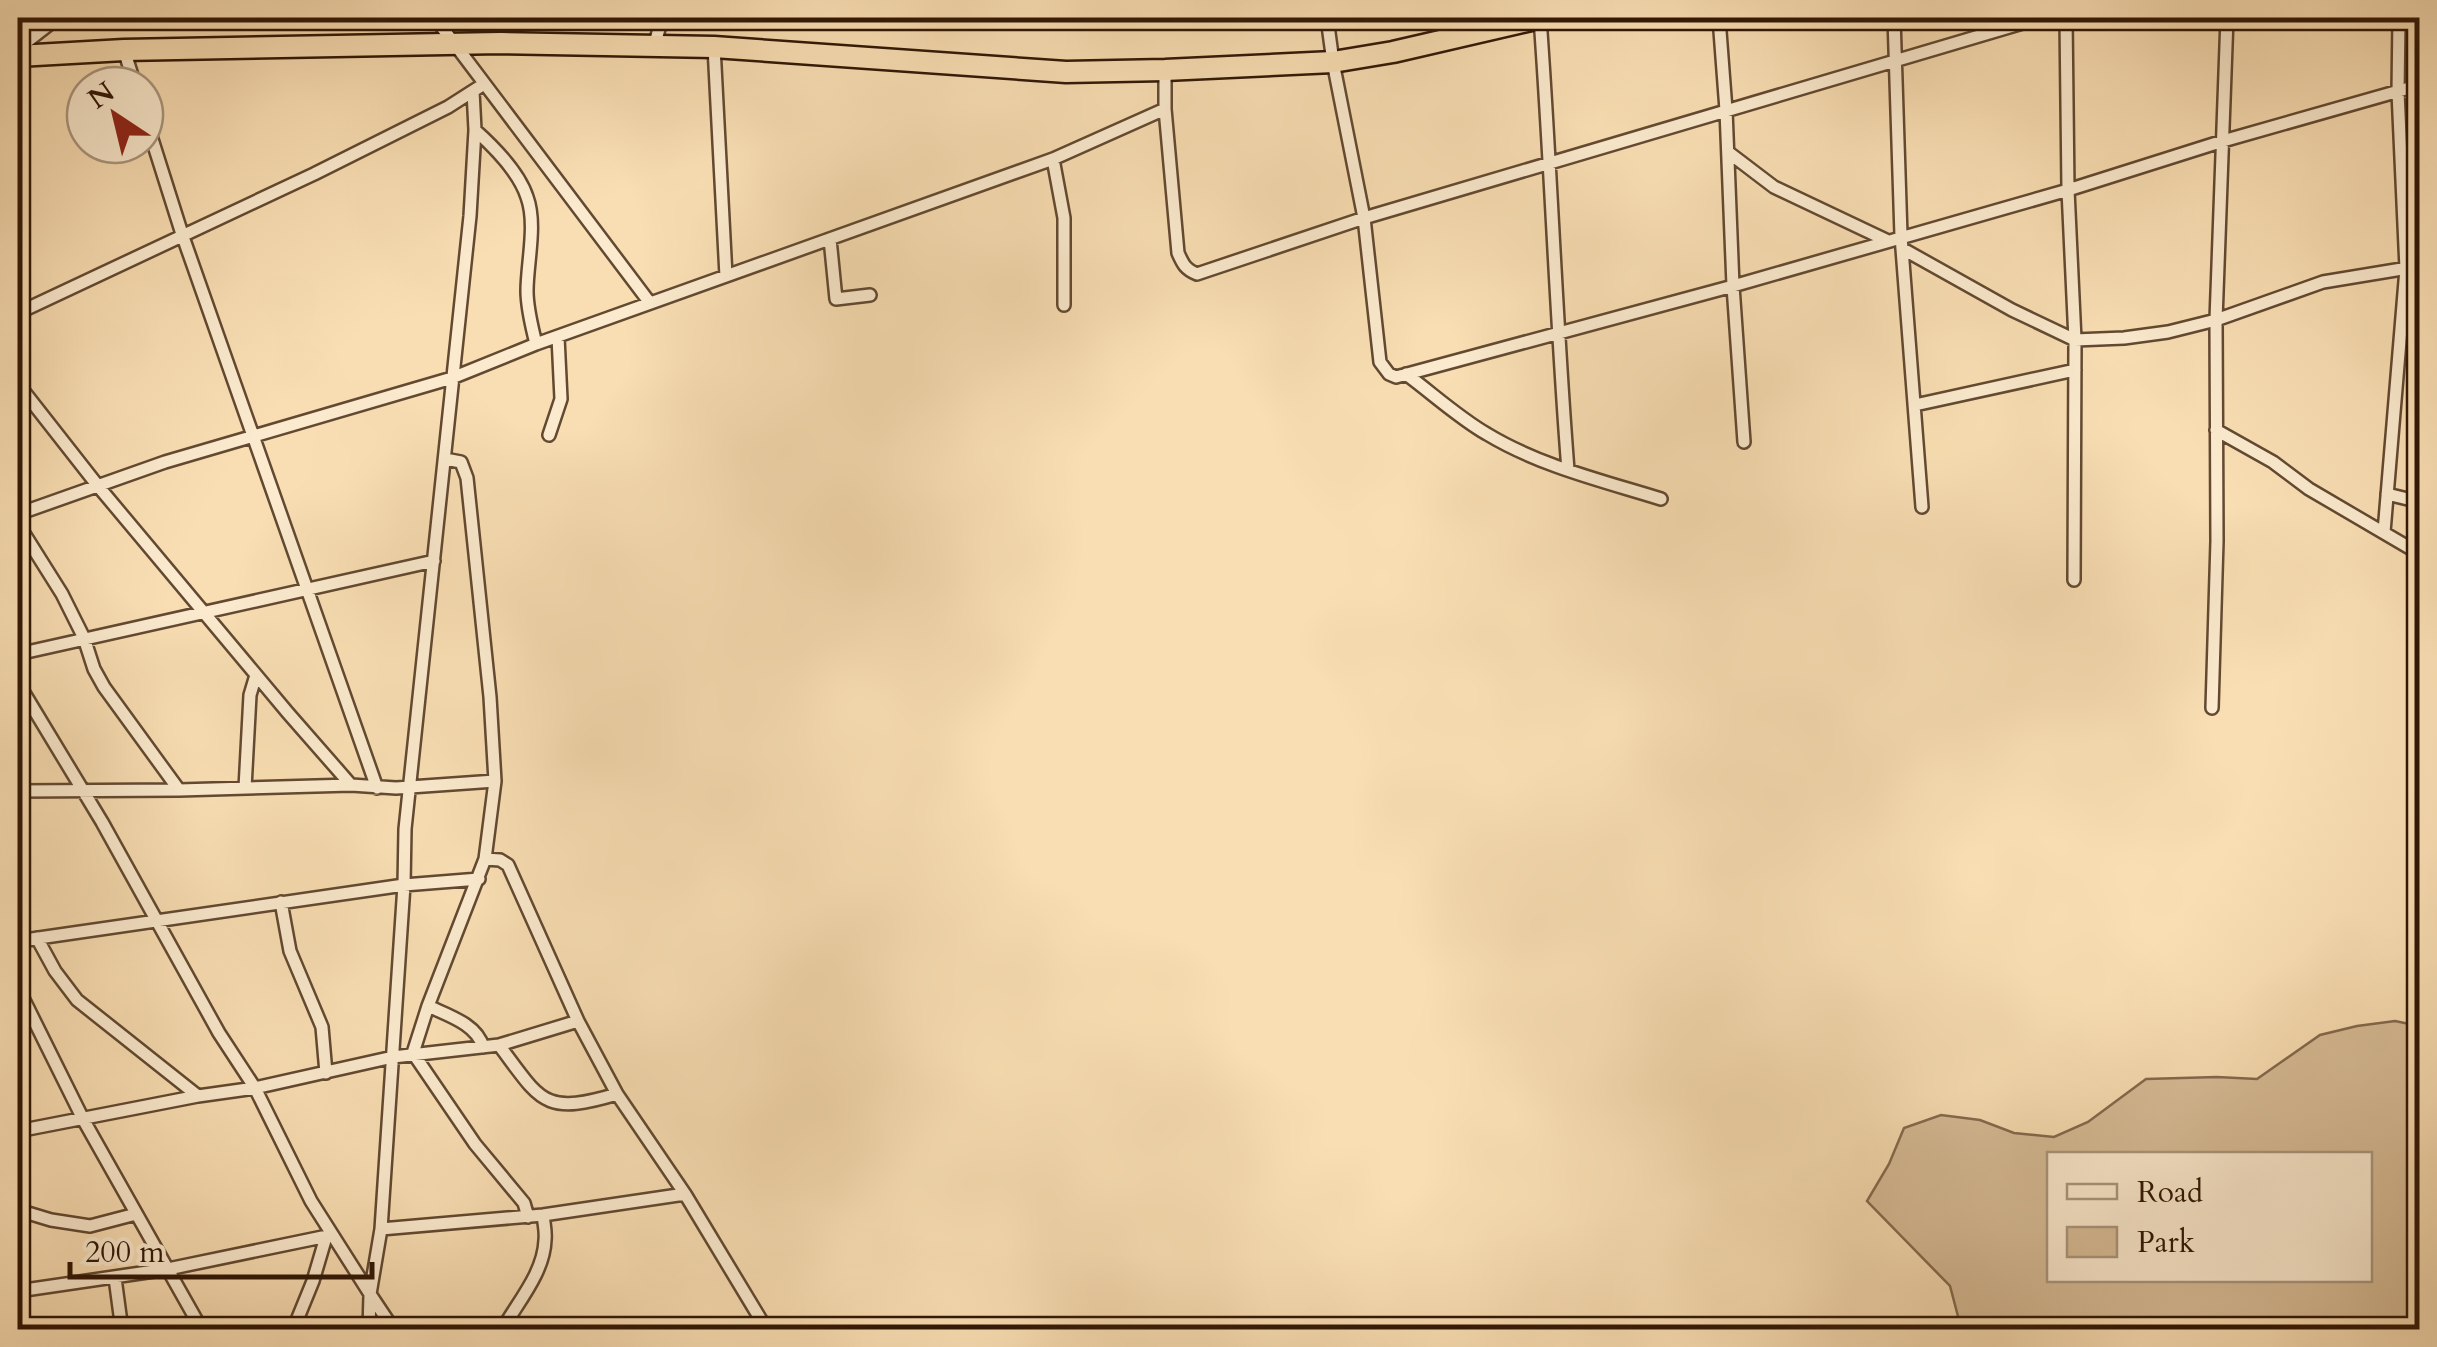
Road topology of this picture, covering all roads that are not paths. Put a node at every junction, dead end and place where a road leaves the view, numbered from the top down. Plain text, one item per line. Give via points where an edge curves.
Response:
1 (54, 18) edge
2 (435, 18) edge
3 (662, 18) edge
4 (1327, 18) edge
5 (1540, 18) edge
6 (1719, 18) edge
7 (1894, 18) edge
8 (2040, 18) edge
9 (2066, 18) edge
10 (2228, 18) edge
11 (2399, 18) edge
12 (18, 46) edge
13 (457, 46) junction
14 (654, 47) junction
15 (714, 47) junction
16 (124, 50) junction
17 (18, 56) edge
18 (1895, 60) junction
19 (1333, 62) junction
20 (129, 65) edge
21 (1165, 70) junction
22 (2420, 85) edge
23 (479, 88) junction
24 (2398, 92) junction
25 (1165, 109) junction
26 (1726, 110) junction
27 (475, 130) junction
28 (2223, 141) junction
29 (1728, 152) junction
30 (1053, 159) junction
31 (1550, 162) junction
32 (160, 165) edge
33 (2068, 190) junction
34 (1364, 218) junction
35 (182, 234) junction
36 (830, 239) junction
37 (1888, 241) junction
38 (1902, 242) junction
39 (2420, 266) edge
40 (2406, 268) junction
41 (726, 276) junction
42 (1733, 286) junction
43 (870, 294) dead end
44 (650, 303) junction
45 (1064, 305) dead end
46 (18, 312) edge
47 (2216, 320) junction
48 (1557, 332) junction
49 (558, 337) junction
50 (2075, 340) junction
51 (536, 344) junction
52 (2075, 370) junction
53 (1406, 374) junction
54 (452, 378) junction
55 (18, 384) edge
56 (1915, 405) junction
57 (2216, 430) junction
58 (550, 434) dead end
59 (253, 435) junction
60 (1744, 442) dead end
61 (445, 459) junction
62 (1568, 470) junction
63 (98, 486) junction
64 (2387, 494) junction
65 (1661, 499) dead end
66 (2420, 502) edge
67 (1922, 506) dead end
68 (18, 514) edge
69 (18, 524) edge
70 (2384, 532) junction
71 (2420, 554) edge
72 (434, 561) junction
73 (2074, 580) dead end
74 (308, 589) junction
75 (205, 612) junction
76 (84, 638) junction
77 (18, 654) edge
78 (256, 674) junction
79 (18, 683) edge
80 (2212, 708) dead end
81 (494, 780) junction
82 (351, 785) junction
83 (245, 788) junction
84 (377, 788) junction
85 (410, 788) junction
86 (80, 789) junction
87 (178, 790) junction
88 (18, 791) edge
89 (485, 859) junction
90 (479, 880) junction
91 (404, 885) junction
92 (281, 902) junction
93 (156, 921) junction
94 (37, 938) junction
95 (18, 942) edge
96 (18, 988) edge
97 (428, 1006) junction
98 (578, 1021) junction
99 (498, 1045) junction
100 (483, 1047) junction
101 (413, 1053) junction
102 (393, 1057) junction
103 (326, 1073) junction
104 (255, 1088) junction
105 (617, 1094) junction
106 (198, 1096) junction
107 (83, 1119) junction
108 (18, 1131) edge
109 (685, 1194) junction
110 (18, 1210) edge
111 (136, 1214) junction
112 (544, 1216) junction
113 (528, 1217) junction
114 (381, 1229) junction
115 (329, 1236) junction
116 (168, 1269) junction
117 (116, 1278) junction
118 (18, 1292) edge
119 (370, 1294) junction
120 (122, 1330) edge
121 (202, 1330) edge
122 (293, 1330) edge
123 (369, 1330) edge
124 (394, 1330) edge
125 (502, 1330) edge
126 (767, 1330) edge

1 - 12 street
2 - 13 street
3 - 14 street
4 - 19 street
5 - 19 highway
5 - 31 street
6 - 26 street
7 - 18 street
8 - 18 street
9 - 33 street
10 - 28 street
11 - 24 street
13 - 14 highway
13 - 16 highway
13 - 23 street
14 - 15 highway
15 - 21 highway via 1066,72
15 - 41 street
16 - 17 highway
16 - 20 street
18 - 26 street
18 - 38 street
19 - 21 highway
19 - 34 street
21 - 25 street
22 - 24 street
23 - 27 street
23 - 35 street
23 - 44 street
24 - 28 street
24 - 40 street
25 - 30 street
25 - 34 street via 1178,253 1188,271 1196,274
26 - 29 street
26 - 31 street
27 - 51 street via 528,198 526,292
27 - 54 street
28 - 33 street
28 - 47 street
29 - 37 street via 1774,188
29 - 42 street
30 - 36 street
30 - 45 street via 1064,218
31 - 34 street
31 - 48 street
32 - 35 street
33 - 38 street
33 - 50 street
34 - 53 street via 1380,362 1388,374
35 - 46 street
35 - 59 street
36 - 41 street
36 - 43 street via 836,299
37 - 38 street
37 - 42 street
38 - 50 street via 1985,295
38 - 56 street
39 - 40 street
40 - 47 street via 2324,282
40 - 64 street
41 - 44 street
42 - 48 street
42 - 60 street
44 - 49 street
47 - 50 street via 2168,332
47 - 57 street
48 - 53 street
48 - 62 street
49 - 51 street
49 - 58 street via 561,399
50 - 52 street
51 - 54 street
52 - 56 street
52 - 73 street
53 - 62 street via 1484,433
54 - 59 street
54 - 61 street
55 - 63 street
56 - 67 street
57 - 70 street
57 - 80 street
59 - 63 street
59 - 74 street
61 - 72 street
61 - 81 street via 460,462 467,478
62 - 65 street
63 - 68 street
63 - 75 street
64 - 66 street
64 - 70 street
69 - 76 street
70 - 71 street
72 - 74 street
72 - 85 street
74 - 75 street
74 - 84 street
75 - 76 street
75 - 78 street
76 - 77 street
76 - 87 street via 104,687
78 - 82 street
78 - 83 street
79 - 86 street
81 - 85 street
81 - 89 street
82 - 83 street
82 - 84 street
83 - 87 street
84 - 85 street
85 - 91 street
86 - 87 street
86 - 88 street
86 - 93 street
89 - 90 street
89 - 98 street via 508,865
90 - 91 street
90 - 97 street
91 - 92 street
91 - 102 street
92 - 93 street
92 - 103 street via 290,952 322,1027
93 - 94 street
93 - 104 street
94 - 95 street
94 - 106 street via 77,1000
96 - 107 street
97 - 100 street via 478,1034
97 - 101 street
98 - 99 street
98 - 105 street
99 - 100 street
99 - 105 street via 541,1098 568,1104
100 - 101 street
101 - 102 street
101 - 113 street
102 - 103 street
102 - 114 street
103 - 104 street
104 - 106 street
104 - 115 street
105 - 109 street
106 - 107 street
107 - 108 street
107 - 111 street
109 - 112 street
109 - 126 street
110 - 111 street via 90,1226
111 - 116 street
112 - 113 street
112 - 125 street via 543,1256
113 - 114 street
114 - 119 street
115 - 116 street
115 - 119 street
115 - 122 street
116 - 117 street
116 - 121 street
117 - 118 street
117 - 120 street
119 - 123 street
119 - 124 street

